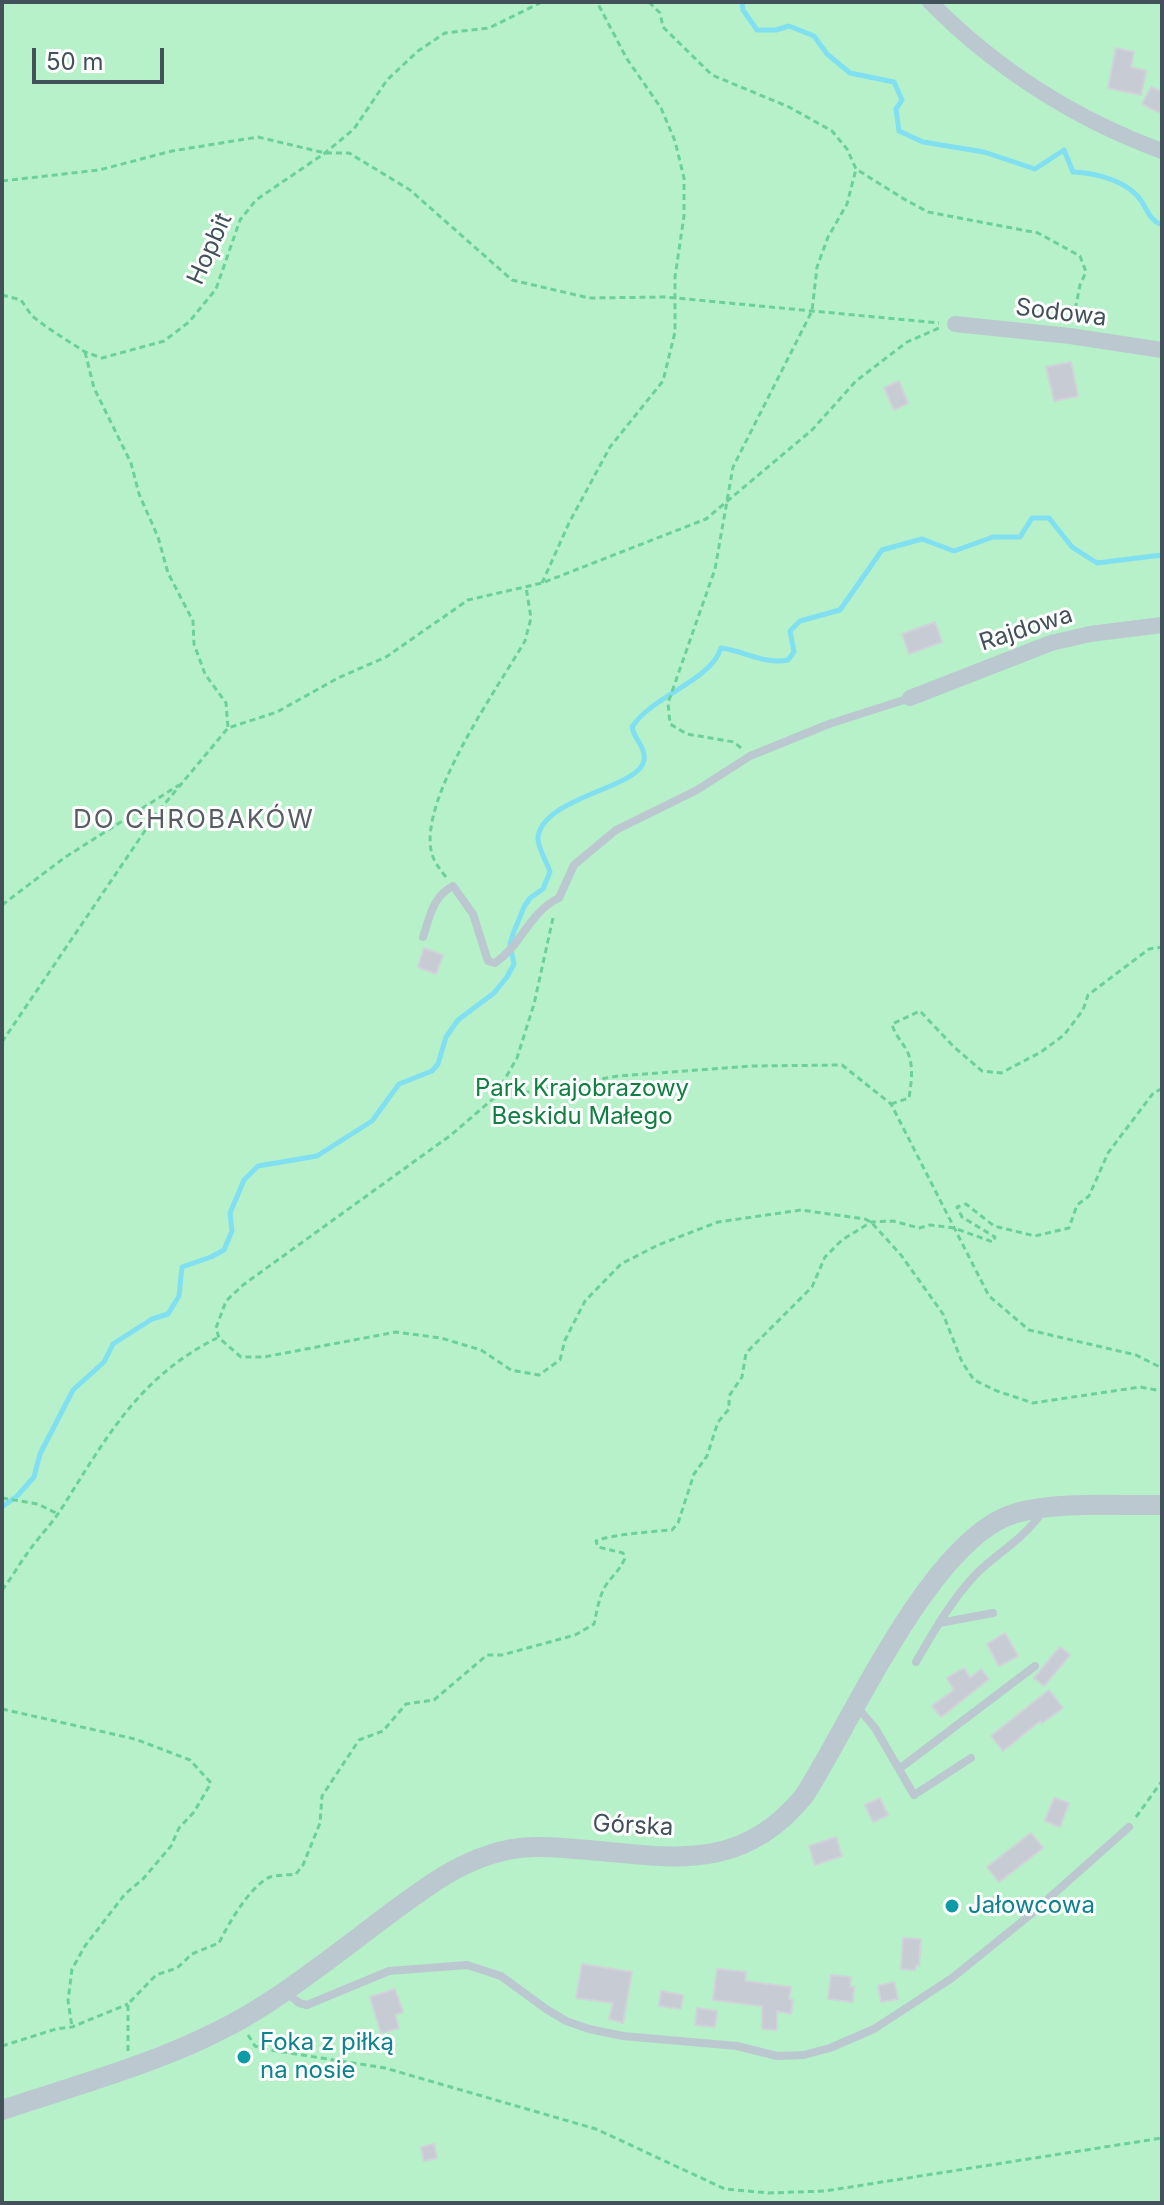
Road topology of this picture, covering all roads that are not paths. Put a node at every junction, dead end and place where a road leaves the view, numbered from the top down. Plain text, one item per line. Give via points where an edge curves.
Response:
1 (930, 2) edge
2 (1162, 151) edge
3 (955, 324) road end
4 (1162, 350) edge
5 (1162, 625) edge
6 (910, 698) joint
7 (423, 937) dead end
8 (1162, 1505) edge
9 (1045, 1508) junction
10 (993, 1613) dead end
11 (939, 1623) junction
12 (916, 1662) dead end
13 (1035, 1666) dead end
14 (856, 1707) junction
15 (971, 1758) dead end
16 (899, 1769) junction
17 (1129, 1827) road end
18 (285, 1991) junction
19 (2, 2110) edge

1 - 2 street via 986,54 1026,82
3 - 4 street, Sodowa
5 - 6 street, Rajdowa via 1051,643
6 - 7 lane via 750,756 697,790 616,830 574,865 559,898 534,916 521,938 495,963 488,961 473,914 453,886 434,902
8 - 9 street, Górska
9 - 11 lane via 975,1576
9 - 14 street, Górska via 995,1522 968,1541 929,1586
10 - 11 lane
11 - 12 lane
13 - 16 lane
14 - 16 lane
14 - 18 street, Górska via 804,1796 756,1840 695,1855 546,1847 493,1853 447,1874
15 - 16 lane via 914,1795
17 - 18 lane via 952,1978 874,2029 804,2055 777,2056 737,2046 589,2029 546,2009 501,1976 467,1965 389,1971 307,2005
18 - 19 street, Górska via 240,2020 125,2070

